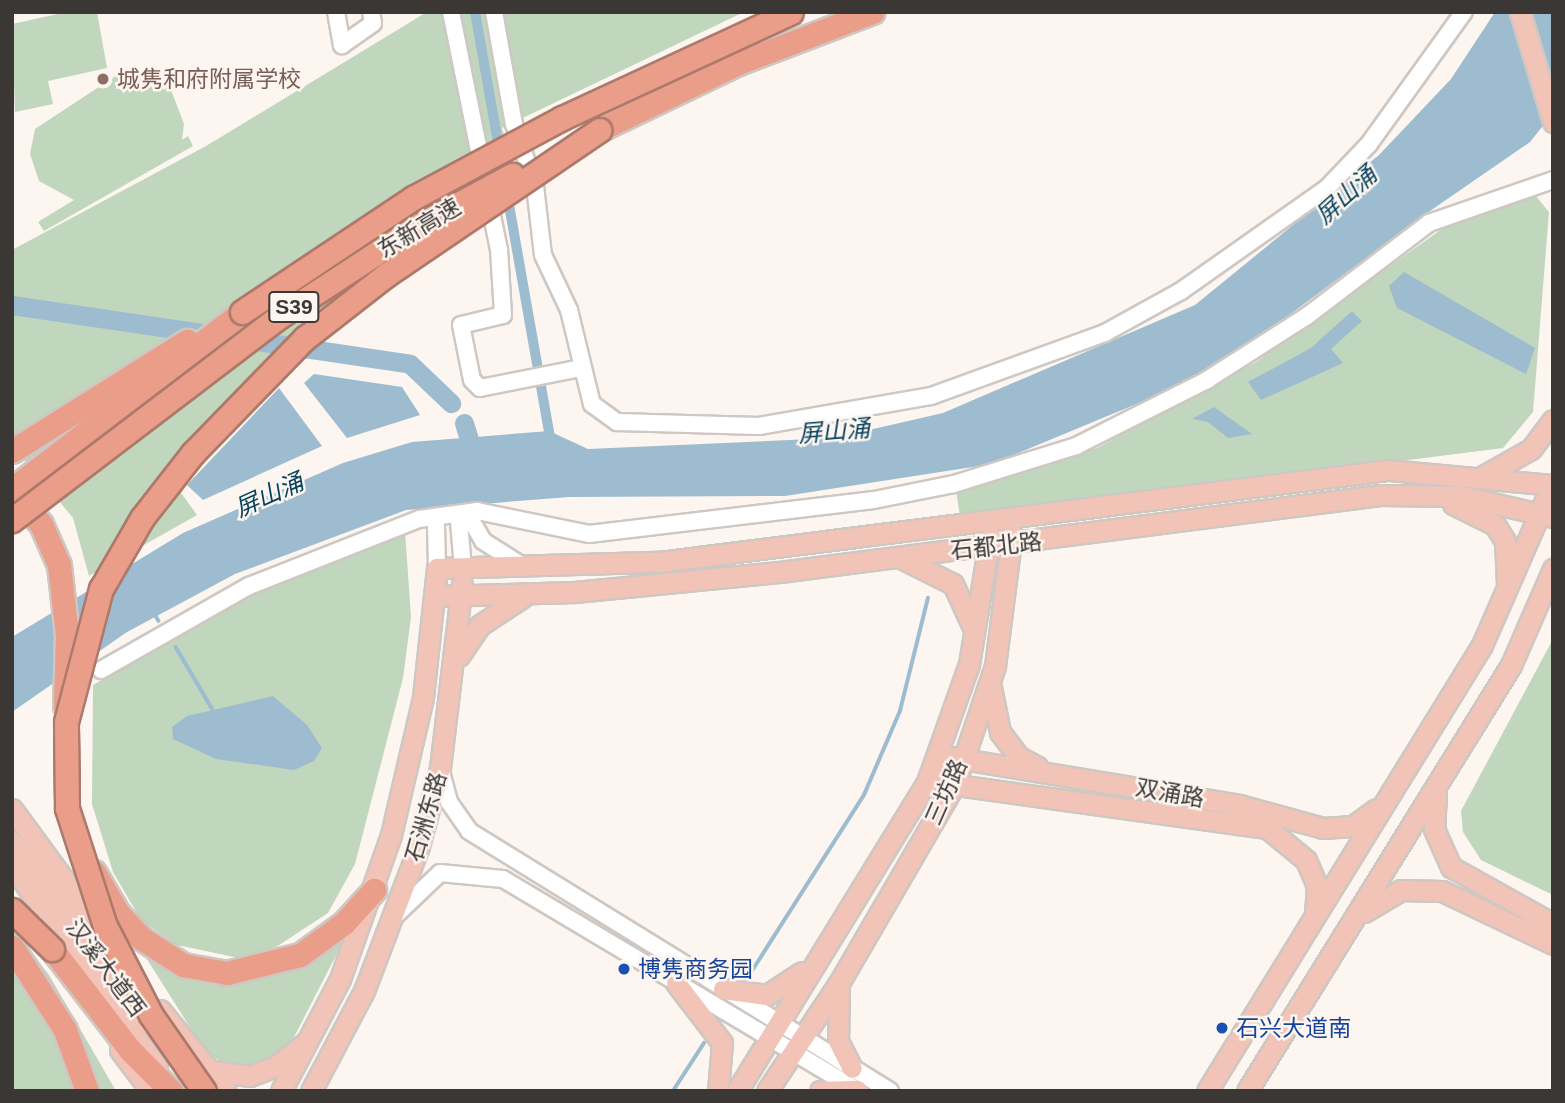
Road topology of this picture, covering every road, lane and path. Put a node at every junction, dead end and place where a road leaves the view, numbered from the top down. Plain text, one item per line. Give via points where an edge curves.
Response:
1 (336, 12) edge
2 (371, 12) edge
3 (451, 12) edge
4 (494, 12) edge
5 (791, 12) edge
6 (872, 12) edge
7 (1464, 12) edge
8 (1523, 17) edge
9 (1553, 122) edge
10 (599, 130) junction
11 (1553, 180) edge
12 (242, 312) junction
13 (581, 368) junction
14 (1553, 420) edge
15 (12, 451) edge
16 (1429, 470) junction
17 (1483, 476) junction
18 (1552, 482) edge
19 (12, 490) edge
20 (1415, 494) junction
21 (1126, 505) junction
22 (1547, 515) edge
23 (1013, 519) junction
24 (12, 520) edge
25 (991, 521) junction
26 (436, 526) dead end
27 (1129, 531) junction
28 (868, 535) junction
29 (1011, 545) junction
30 (989, 546) junction
31 (897, 556) junction
32 (875, 560) junction
33 (437, 568) junction
34 (526, 568) junction
35 (571, 568) junction
36 (463, 569) junction
37 (1553, 569) edge
38 (574, 592) junction
39 (1553, 592) edge
40 (527, 595) junction
41 (437, 596) junction
42 (461, 596) junction
43 (1506, 599) junction
44 (1534, 619) junction
45 (1491, 629) junction
46 (975, 631) junction
47 (1521, 645) junction
48 (456, 663) junction
49 (969, 664) junction
50 (101, 670) dead end
51 (993, 671) junction
52 (423, 697) junction
53 (449, 702) junction
54 (937, 755) junction
55 (63, 756) junction
56 (962, 758) junction
57 (440, 768) junction
58 (1048, 773) junction
59 (928, 782) junction
60 (955, 784) junction
61 (1436, 792) junction
62 (1389, 796) junction
63 (12, 810) edge
64 (12, 842) edge
65 (509, 858) junction
66 (12, 866) edge
67 (503, 879) junction
68 (374, 890) junction
69 (12, 898) edge
70 (12, 912) edge
71 (397, 914) junction
72 (1315, 916) junction
73 (1355, 918) junction
74 (1553, 924) edge
75 (1553, 944) edge
76 (12, 947) edge
77 (816, 959) junction
78 (683, 979) junction
79 (839, 983) junction
80 (723, 989) junction
81 (774, 1030) junction
82 (313, 1036) junction
83 (797, 1043) junction
84 (333, 1048) junction
85 (1222, 1066) junction
86 (852, 1068) junction
87 (204, 1084) edge
88 (312, 1090) edge
89 (858, 1090) edge
90 (87, 1091) edge
91 (151, 1091) edge
92 (173, 1091) edge
93 (226, 1091) edge
94 (281, 1091) edge
95 (718, 1091) edge
96 (737, 1091) edge
97 (767, 1091) edge
98 (782, 1091) edge
99 (820, 1091) edge
100 (890, 1091) edge
101 (1207, 1091) edge
102 (1213, 1091) edge
103 (1247, 1091) edge

1 - 2 street via 342,45 373,23
3 - 13 street via 499,249 503,315 461,326 472,380 480,387
4 - 13 street via 514,124 535,186 543,255 569,310
5 - 12 highway, 东新高速 / S39, bridge via 562,118 413,198
6 - 10 highway, 东新高速 / S39 via 736,64
7 - 13 street via 1369,144 1318,196 1181,291 1023,367 908,401 759,425 617,422 592,404
8 - 9 main road
10 - 24 highway, 东新高速 / S39, bridge via 419,225 303,301
10 - 55 highway, bridge via 334,314 193,453 142,519 100,589
11 - 50 street via 1429,223 1307,316 1183,392 1076,446 949,485 589,534 477,511 419,519 248,586
12 - 15 highway via 138,367
12 - 19 highway, 东新高速 / S39
14 - 17 main road via 1531,449
16 - 17 main road, 石都北路
16 - 20 main road via 1439,486
16 - 21 main road, 石都北路
17 - 18 main road, 石都北路
18 - 22 main road
19 - 55 highway, bridge via 41,524 59,565 67,635
20 - 22 main road, 石都北路 via 1462,495
20 - 27 main road, 石都北路
20 - 43 main road via 1477,512 1495,525 1509,567
21 - 23 main road, 石都北路
21 - 27 main road via 1115,516 1116,524
22 - 43 main road
23 - 25 main road, 石都北路
23 - 29 main road, 三坊路
25 - 28 main road, 石都北路
25 - 30 main road, 三坊路
26 - 33 street, 石洲东路
27 - 29 main road, 石都北路
28 - 32 main road via 884,542 884,553
28 - 35 main road, 石都北路
29 - 30 main road, 石都北路
29 - 51 main road, 三坊路
30 - 31 main road, 石都北路
30 - 46 main road, 三坊路
31 - 32 main road, 石都北路
31 - 46 main road via 953,584
32 - 38 main road, 石都北路
33 - 36 main road, 石都北路
33 - 41 main road, 石洲东路
34 - 35 main road, 石都北路
34 - 36 main road, 石都北路
34 - 36 street, 石洲东路 via 498,554 465,521
35 - 38 main road via 560,576 565,590
36 - 42 main road, 石洲东路
37 - 44 main road
38 - 40 main road, 石都北路
39 - 44 main road
40 - 42 main road, 石都北路
40 - 48 main road via 480,625
41 - 42 main road, 石都北路
41 - 52 main road, 石洲东路
42 - 48 main road, 石洲东路
43 - 45 main road
44 - 47 main road
45 - 47 main road via 1508,624
45 - 62 main road
46 - 49 main road, 三坊路
47 - 61 main road
48 - 53 main road, 石洲东路
49 - 51 main road via 974,653 986,650
49 - 54 main road, 三坊路
51 - 56 main road, 三坊路
51 - 58 main road via 994,715 1008,744
52 - 53 main road via 433,685 443,685
52 - 68 main road, 石洲东路
53 - 57 main road, 石洲东路
54 - 56 main road, 双涌路
54 - 59 main road, 三坊路
55 - 68 highway, bridge via 73,811 102,888 129,926 169,958 227,973 278,964 323,940
55 - 87 highway, bridge via 74,836 105,926 151,1015
56 - 58 main road, 双涌路
56 - 60 main road, 三坊路
57 - 65 street via 458,818
57 - 71 main road, 石洲东路
58 - 62 main road, 双涌路 via 1239,805 1323,828 1353,826
59 - 60 main road, 双涌路
59 - 77 main road, 三坊路
60 - 72 main road, 双涌路 via 1267,828 1306,860 1317,886
60 - 79 main road, 三坊路
61 - 73 main road
61 - 74 main road via 1434,828 1451,867
62 - 72 main road
63 - 87 main road
64 - 87 main road, 汉溪大道西, bridge
65 - 67 street via 499,867
65 - 78 street
66 - 92 main road, 汉溪大道西
67 - 71 street via 440,873
67 - 78 street
68 - 82 main road, 石洲东路
69 - 91 main road
70 - 92 highway, bridge via 52,948 130,1050
71 - 84 main road, 石洲东路
72 - 85 main road
73 - 75 main road via 1401,890 1442,891
73 - 103 main road
76 - 90 highway via 65,1030
77 - 80 main road via 767,995
77 - 81 main road, 三坊路
78 - 80 street
78 - 81 street
78 - 95 main road via 722,1043
79 - 83 main road, 三坊路
79 - 86 main road via 836,1029
80 - 81 street
81 - 83 street
81 - 96 main road, 三坊路
82 - 84 main road via 323,1052
82 - 87 main road via 262,1073
82 - 94 main road, 石洲东路
83 - 86 street
83 - 89 street
83 - 97 main road, 三坊路
83 - 98 main road
84 - 88 main road, 石洲东路
85 - 101 main road
85 - 102 main road
86 - 100 street
87 - 93 main road
89 - 99 main road

